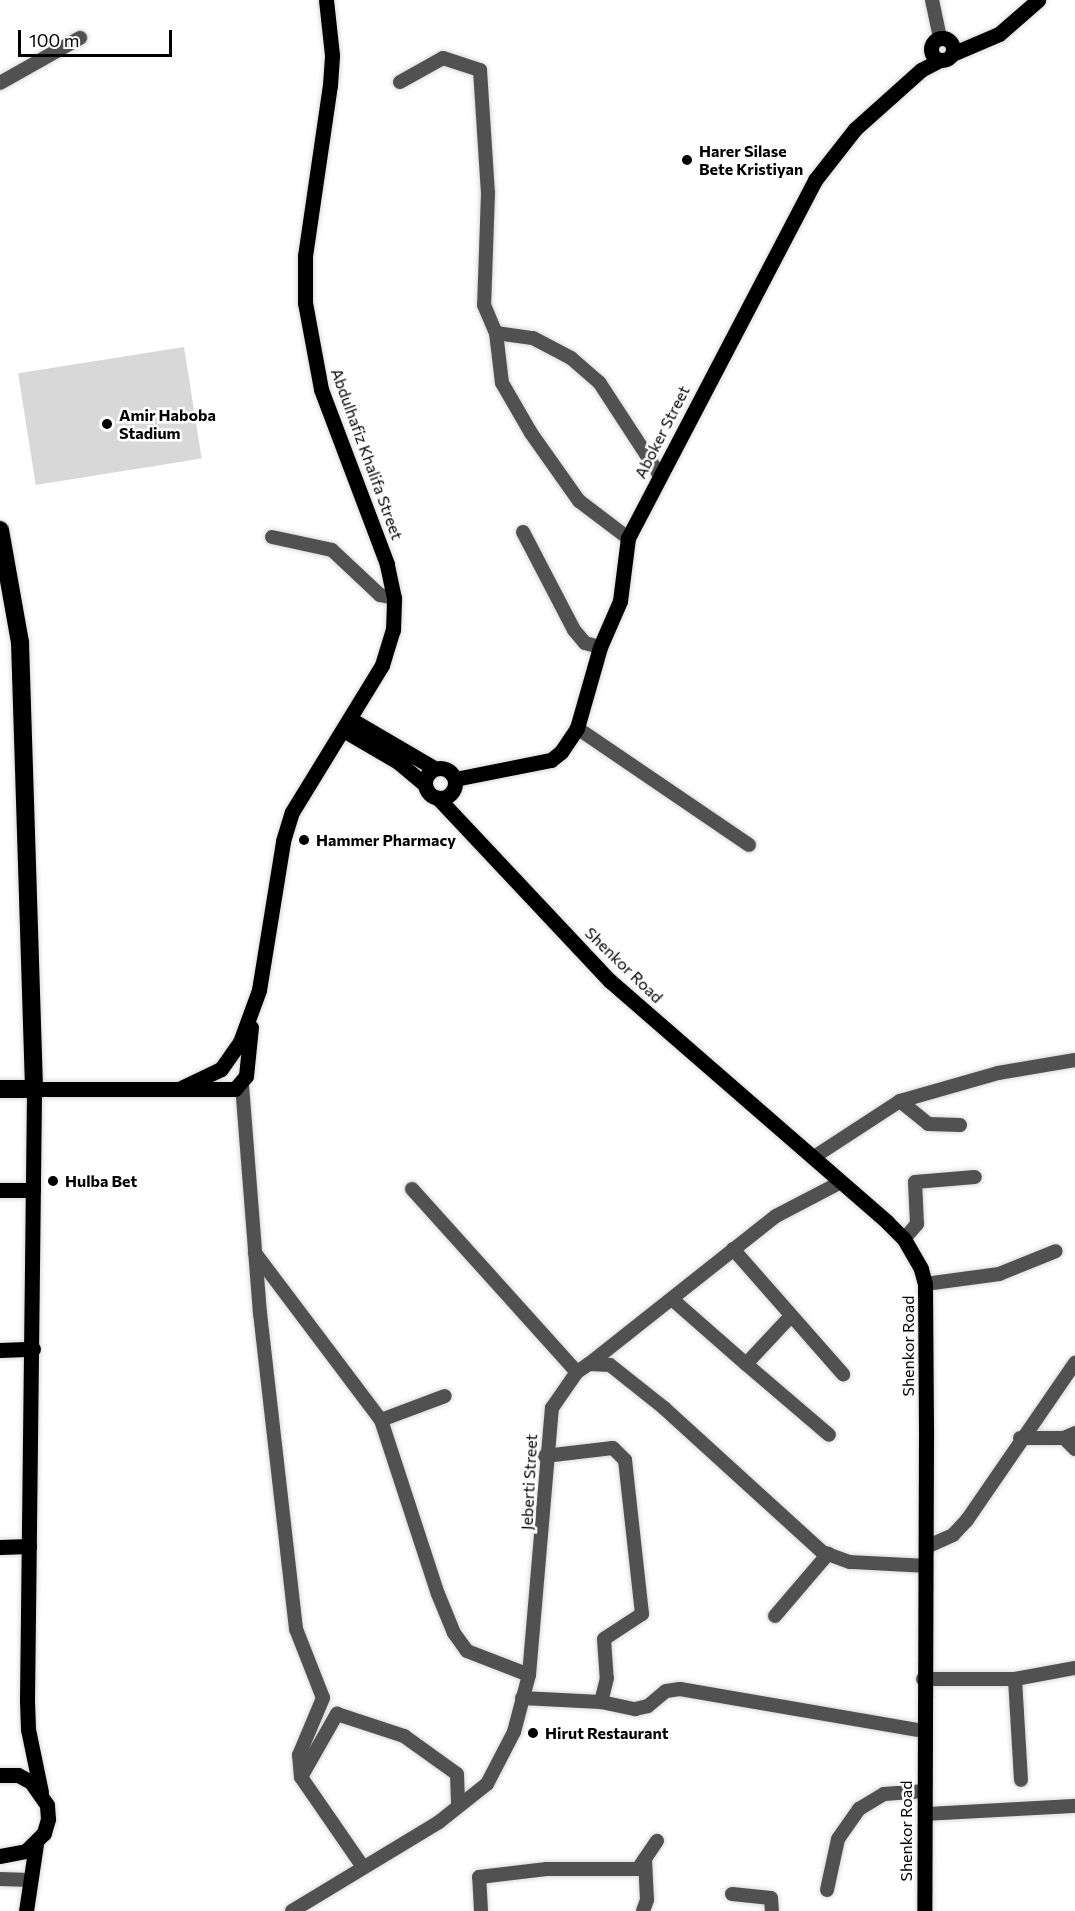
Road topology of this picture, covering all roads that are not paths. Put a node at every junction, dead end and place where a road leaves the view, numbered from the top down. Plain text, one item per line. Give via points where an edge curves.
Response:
1 (326, 0) edge
2 (932, 0) edge
3 (1038, 0) edge
4 (80, 38) dead end
5 (943, 49) junction
6 (400, 82) dead end
7 (0, 83) edge
8 (496, 333) junction
9 (659, 474) junction
10 (0, 530) edge
11 (523, 532) dead end
12 (272, 537) dead end
13 (628, 538) junction
14 (394, 598) junction
15 (600, 647) junction
16 (364, 699) junction
17 (348, 725) junction
18 (577, 728) junction
19 (374, 740) junction
20 (328, 754) junction
21 (434, 768) junction
22 (425, 785) junction
23 (448, 790) junction
24 (749, 845) dead end
25 (251, 1015) junction
26 (1075, 1060) edge
27 (242, 1085) junction
28 (181, 1088) junction
29 (0, 1089) edge
30 (34, 1089) junction
31 (900, 1101) junction
32 (960, 1125) dead end
33 (814, 1157) junction
34 (975, 1177) dead end
35 (839, 1183) junction
36 (412, 1189) dead end
37 (0, 1190) edge
38 (33, 1190) junction
39 (904, 1239) junction
40 (732, 1250) junction
41 (1056, 1251) dead end
42 (255, 1253) junction
43 (925, 1284) junction
44 (673, 1300) junction
45 (790, 1317) junction
46 (33, 1349) junction
47 (0, 1350) edge
48 (1075, 1363) edge
49 (746, 1364) junction
50 (583, 1368) junction
51 (843, 1374) dead end
52 (445, 1396) dead end
53 (381, 1420) junction
54 (828, 1435) dead end
55 (1070, 1436) edge
56 (1020, 1438) junction
57 (1075, 1449) edge
58 (545, 1456) junction
59 (29, 1546) junction
60 (0, 1547) edge
61 (926, 1547) junction
62 (828, 1554) junction
63 (926, 1566) junction
64 (775, 1616) dead end
65 (1075, 1668) edge
66 (529, 1675) junction
67 (923, 1678) junction
68 (1015, 1679) junction
69 (522, 1698) junction
70 (601, 1702) junction
71 (924, 1731) junction
72 (0, 1775) edge
73 (301, 1777) junction
74 (1022, 1780) dead end
75 (925, 1791) junction
76 (41, 1792) junction
77 (458, 1804) junction
78 (1075, 1806) edge
79 (926, 1814) junction
80 (657, 1841) dead end
81 (36, 1844) junction
82 (0, 1856) edge
83 (645, 1859) junction
84 (363, 1867) junction
85 (0, 1879) edge
86 (30, 1880) junction
87 (827, 1890) dead end
88 (732, 1894) dead end
89 (26, 1911) edge
90 (292, 1911) edge
91 (481, 1911) edge
92 (643, 1911) edge
93 (772, 1911) edge
94 (924, 1911) edge

1 - 14 main road, Abdulhafiz Khalifa Street via 332,55 330,85 305,256 305,303 321,389 375,529
2 - 5 street
3 - 5 main road via 999,34 972,48
4 - 7 street
5 - 9 main road, Aboker Street via 855,129 815,180
6 - 8 street via 443,58 480,70 488,193 484,306
8 - 9 street via 532,338 571,358 598,382
8 - 13 street via 502,383 531,433 579,501
9 - 13 main road, Aboker Street
10 - 30 highway via 20,642
11 - 15 street via 574,630 585,642
12 - 14 street via 332,550 380,595
13 - 15 main road, Aboker Street via 620,601
14 - 16 main road, Abdulhafiz Khalifa Street via 393,630 382,665
15 - 18 main road, Aboker Street
16 - 17 main road, Abdulhafiz Khalifa Street
16 - 19 main road
17 - 19 main road
17 - 20 main road, Abdulhafiz Khalifa Street
18 - 23 main road, Aboker Street via 551,760
18 - 24 street
19 - 20 main road
19 - 21 main road
19 - 22 main road
20 - 25 main road, Abdulhafiz Khalifa Street via 303,790 283,841
21 - 22 main road
21 - 23 main road via 449,770
22 - 23 main road via 429,794
23 - 33 main road, Shenkor Road via 470,829 609,981
25 - 27 main road
25 - 28 main road via 232,1058 207,1077
26 - 31 street via 944,1086
27 - 28 main road via 225,1090
27 - 42 street
28 - 30 main road
29 - 30 highway
30 - 38 main road
31 - 32 street via 928,1125
31 - 33 street
33 - 35 main road, Shenkor Road
34 - 39 street via 915,1182 917,1224
35 - 39 main road, Shenkor Road
35 - 40 street, Jeberti Street via 776,1216
36 - 50 street
37 - 38 main road
38 - 46 main road
39 - 43 main road, Shenkor Road
40 - 44 street, Jeberti Street
40 - 45 street
41 - 43 street via 999,1274
42 - 53 street
42 - 73 street via 296,1629 323,1698 299,1755
43 - 61 main road, Shenkor Road
44 - 49 street
44 - 50 street, Jeberti Street
45 - 49 street
45 - 51 street
46 - 47 main road
46 - 59 main road
48 - 56 street
49 - 54 street
50 - 58 street, Jeberti Street via 552,1408
50 - 62 street via 610,1365
52 - 53 street
53 - 66 street via 454,1633 467,1651
55 - 56 street
55 - 57 street
56 - 61 street via 967,1520 953,1535
58 - 66 street, Jeberti Street via 538,1597
58 - 70 street via 613,1448 625,1461 642,1614 604,1639 607,1678
59 - 60 main road
59 - 76 main road via 28,1730
61 - 63 main road, Shenkor Road
62 - 63 street via 850,1562
62 - 64 street
63 - 67 main road, Shenkor Road
65 - 68 street
66 - 69 street, Jeberti Street
67 - 68 street
67 - 71 main road, Shenkor Road
68 - 74 street
69 - 70 street
69 - 77 street, Jeberti Street via 514,1732 487,1784
70 - 71 street via 635,1709 648,1706 666,1691 680,1689
71 - 75 main road, Shenkor Road
72 - 76 main road via 18,1775
73 - 77 street via 337,1714 404,1736 457,1774
73 - 84 street
75 - 79 main road, Shenkor Road
75 - 87 street via 884,1794 860,1809 838,1839
76 - 81 main road via 48,1819
77 - 84 street, Jeberti Street via 439,1822
78 - 79 street
79 - 94 main road, Shenkor Road
80 - 83 street
81 - 82 main road via 14,1856
81 - 86 main road
83 - 91 street via 638,1869 547,1869 479,1877
83 - 92 street via 647,1900
84 - 90 street, Jeberti Street
85 - 86 street
86 - 89 main road
88 - 93 street via 771,1898

